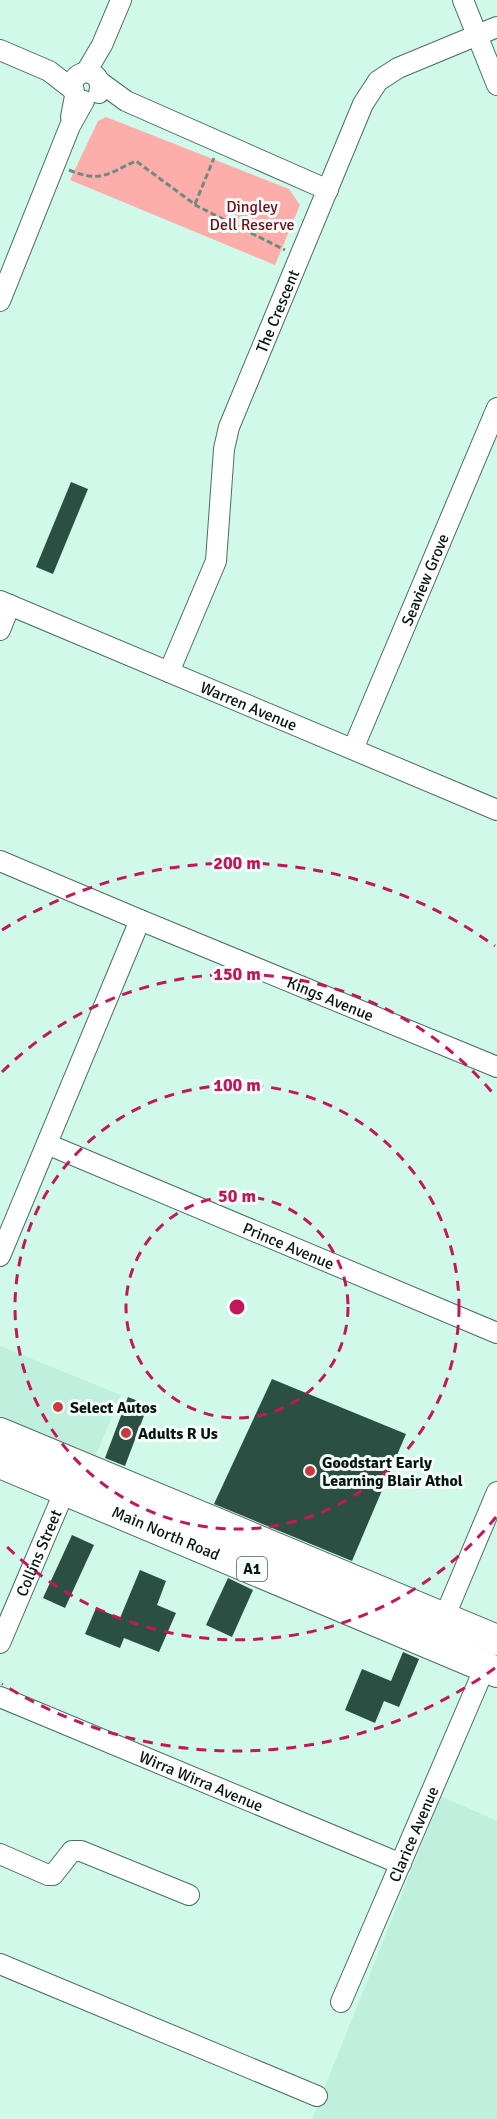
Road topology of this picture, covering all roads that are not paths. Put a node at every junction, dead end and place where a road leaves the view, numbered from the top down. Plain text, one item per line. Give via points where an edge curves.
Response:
1 (121, 0) edge
2 (463, 0) edge
3 (497, 27) edge
4 (477, 35) junction
5 (0, 50) edge
6 (497, 85) edge
7 (86, 86) junction
8 (328, 190) junction
9 (0, 302) edge
10 (497, 408) edge
11 (5, 603) edge
12 (0, 630) edge
13 (169, 672) junction
14 (353, 750) junction
15 (497, 810) edge
16 (0, 861) edge
17 (140, 920) junction
18 (497, 1067) edge
19 (47, 1144) junction
20 (0, 1256) edge
21 (497, 1333) edge
22 (0, 1433) edge
23 (0, 1463) edge
24 (70, 1477) junction
25 (497, 1492) edge
26 (444, 1618) junction
27 (0, 1643) edge
28 (494, 1655) edge
29 (0, 1697) edge
30 (0, 1854) edge
31 (401, 1864) junction
32 (189, 1895) dead end
33 (0, 1964) edge
34 (341, 2002) dead end
35 (317, 2096) dead end

1 - 7 street
2 - 4 street
3 - 4 street, The Crescent
4 - 6 street
4 - 8 street, The Crescent via 398,68 378,81 363,104
5 - 7 street
7 - 8 street
7 - 9 street
8 - 13 street, The Crescent via 229,427 216,561
10 - 14 street, Seaview Grove
11 - 12 street
11 - 13 street, Warren Avenue
13 - 14 street, Warren Avenue
14 - 15 street, Warren Avenue
16 - 17 street, Kings Avenue
17 - 18 street, Kings Avenue
17 - 19 street
19 - 20 street
19 - 21 street, Prince Avenue
22 - 24 highway, Main North Road / A1
23 - 24 highway, Main North Road / A1
24 - 26 highway, Main North Road / A1
24 - 27 street, Collins Street
24 - 28 highway, Main North Road / A1
25 - 26 street
26 - 28 highway, Main North Road / A1
28 - 31 street, Clarice Avenue
29 - 31 street, Wirra Wirra Avenue
30 - 32 street via 53,1875 72,1851 81,1851
31 - 34 street, Clarice Avenue
33 - 35 street

